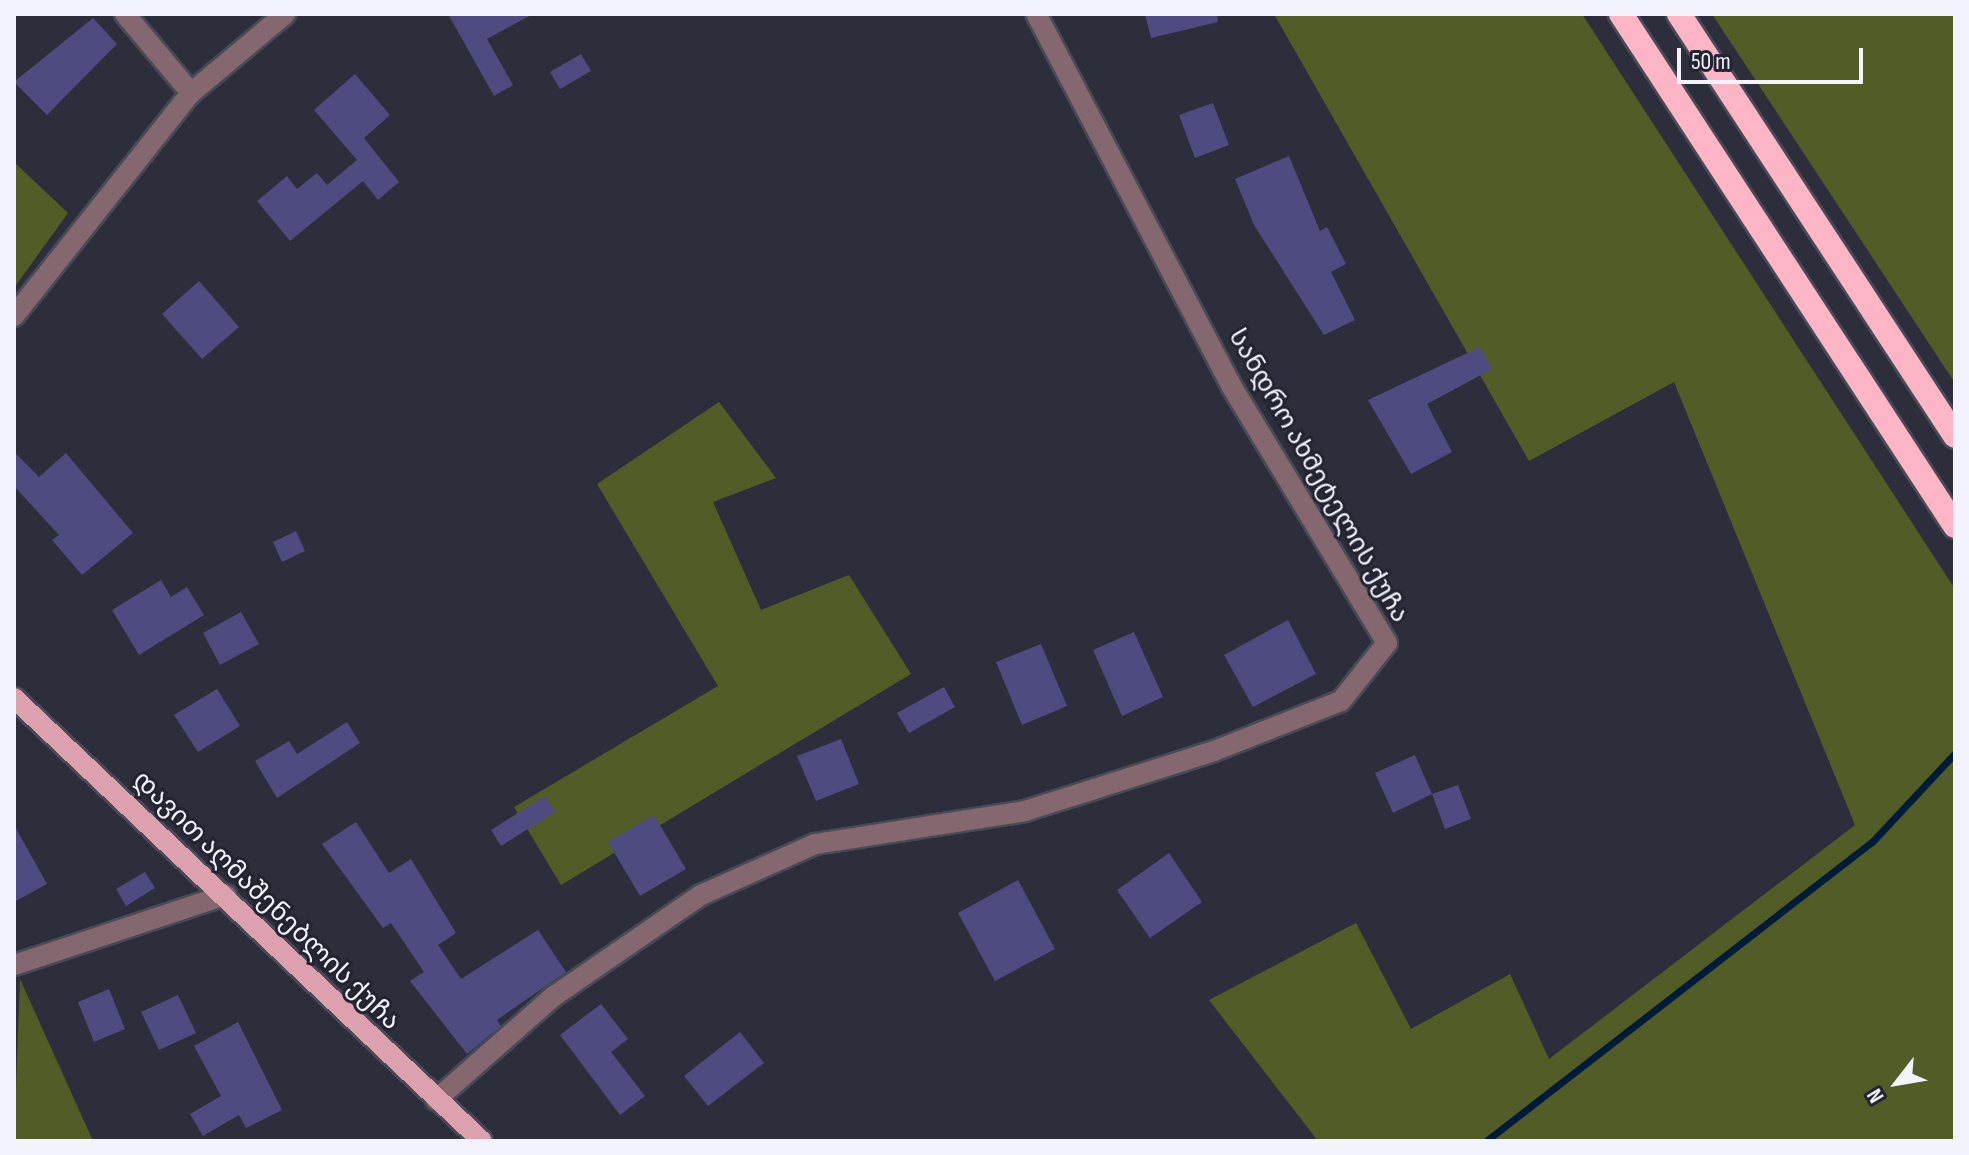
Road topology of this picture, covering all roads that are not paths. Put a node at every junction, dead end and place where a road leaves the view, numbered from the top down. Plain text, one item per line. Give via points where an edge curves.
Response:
1 (125, 14) edge
2 (285, 14) edge
3 (1036, 14) edge
4 (1621, 14) edge
5 (1679, 14) edge
6 (191, 93) junction
7 (14, 316) edge
8 (1955, 436) edge
9 (1955, 526) edge
10 (14, 698) edge
11 (226, 895) junction
12 (14, 965) edge
13 (436, 1100) junction
14 (482, 1141) edge

1 - 6 street
2 - 6 street
3 - 13 street, სანდრო ახმეტელის ქუჩა via 1231,385 1387,643 1341,701 1214,751 1025,811 815,844 701,895 554,996
4 - 9 highway
5 - 8 highway
6 - 7 street
10 - 11 main road, დავით აღმაშენებლის ქუჩა
11 - 12 street
11 - 13 main road, დავით აღმაშენებლის ქუჩა
13 - 14 main road, დავით აღმაშენებლის ქუჩა

